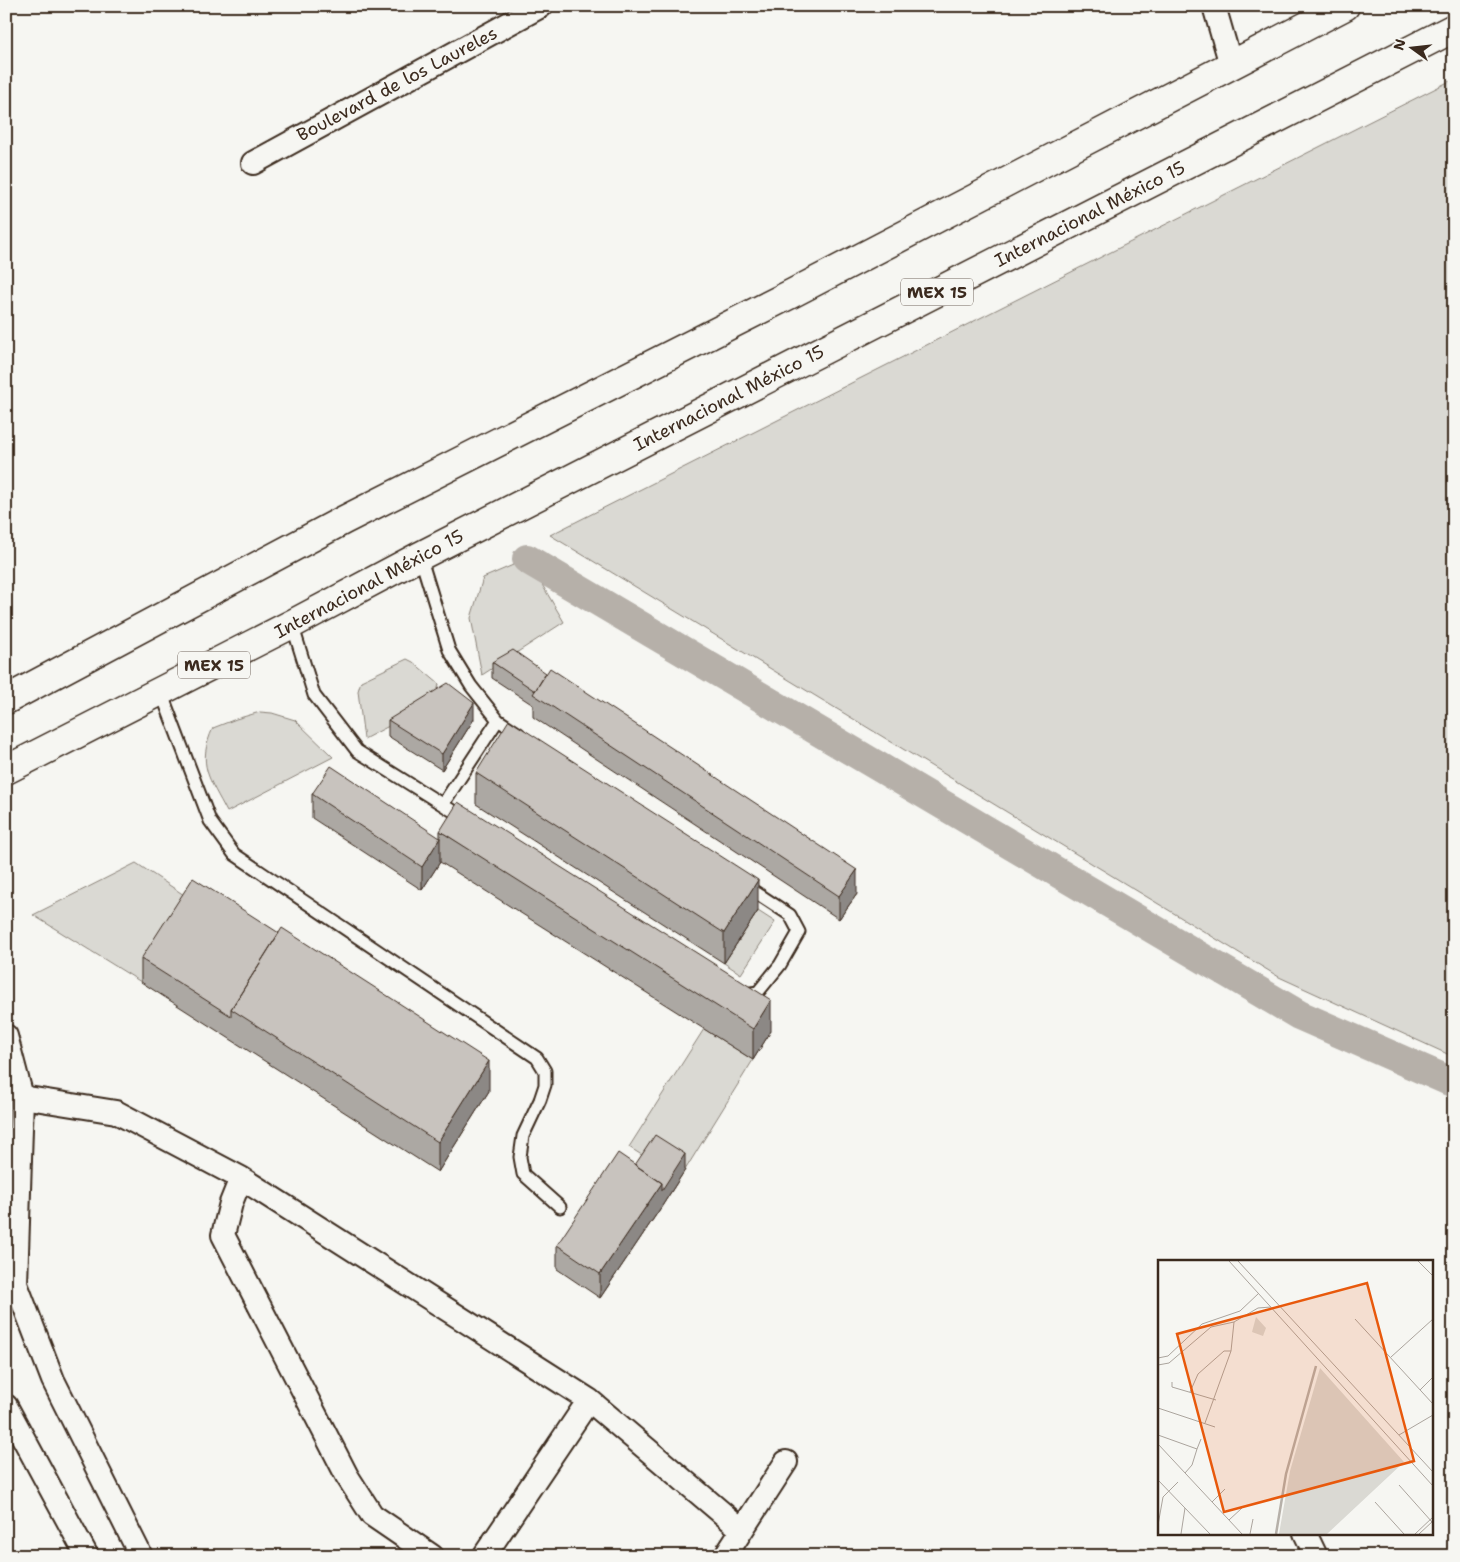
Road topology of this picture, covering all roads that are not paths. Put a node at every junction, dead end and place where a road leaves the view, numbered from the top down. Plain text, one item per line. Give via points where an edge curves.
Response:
1 (541, 6) edge
2 (1214, 6) edge
3 (1345, 6) edge
4 (1454, 28) edge
5 (1231, 66) junction
6 (253, 163) dead end
7 (420, 556) junction
8 (292, 624) junction
9 (161, 692) junction
10 (6, 700) edge
11 (498, 720) junction
12 (530, 742) edge
13 (6, 770) edge
14 (444, 804) junction
15 (477, 826) edge
16 (733, 877) edge
17 (733, 989) edge
18 (6, 1036) edge
19 (22, 1098) junction
20 (241, 1178) junction
21 (560, 1207) dead end
22 (589, 1400) junction
23 (6, 1406) edge
24 (786, 1462) dead end
25 (742, 1530) junction
26 (1305, 1534) edge
27 (87, 1556) edge
28 (141, 1556) edge
29 (432, 1556) edge
30 (484, 1556) edge
31 (725, 1556) edge
32 (1316, 1556) edge

1 - 6 street, Boulevard de los Laureles
2 - 5 street
3 - 5 main road
4 - 7 main road, Internacional México 15 / MEX 15
5 - 10 main road via 344,520
7 - 8 main road, Internacional México 15 / MEX 15
7 - 11 lane via 449,650 471,686
8 - 9 main road, Internacional México 15 / MEX 15
8 - 14 lane via 314,695 357,751
9 - 13 main road, Internacional México 15 / MEX 15
9 - 21 lane via 210,821 234,854 537,1058 545,1071 544,1085 523,1136 520,1157 523,1174
11 - 12 lane
11 - 14 lane
14 - 15 lane
16 - 17 lane via 790,915 799,932 780,966 758,992 742,994
18 - 19 street
19 - 20 street via 116,1112
19 - 28 street via 16,1284 53,1380
20 - 22 street
20 - 29 street via 222,1235 347,1476 372,1515
22 - 25 street
22 - 30 street
23 - 27 street
24 - 25 street
25 - 31 street
26 - 32 street

